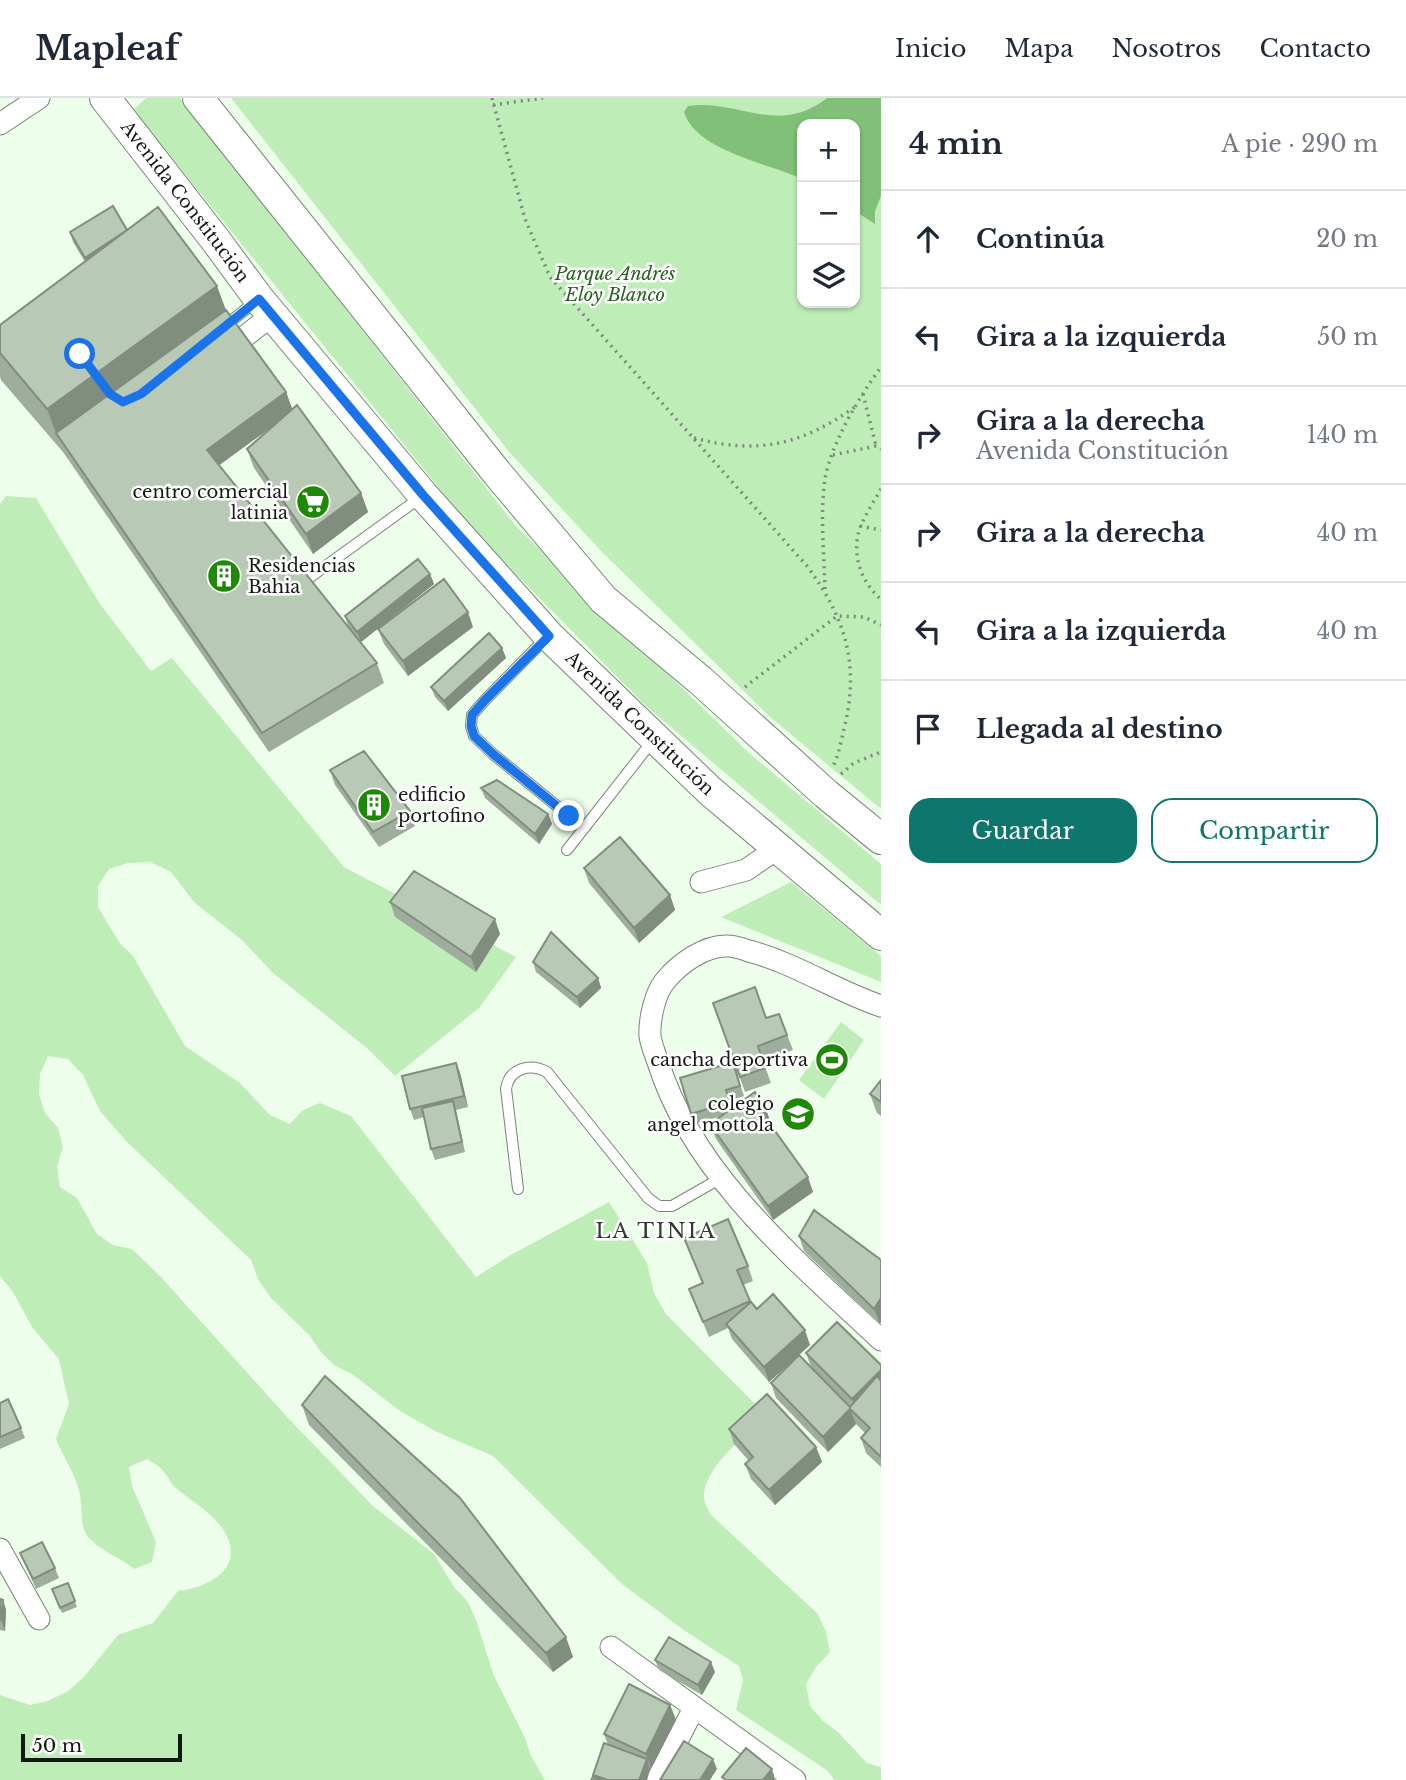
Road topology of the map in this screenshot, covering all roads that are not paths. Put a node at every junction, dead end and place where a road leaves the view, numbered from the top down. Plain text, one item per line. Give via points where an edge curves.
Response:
1 (39, 98) edge
2 (105, 98) edge
3 (198, 98) edge
4 (0, 124) edge
5 (265, 307) junction
6 (220, 343) junction
7 (204, 368) edge
8 (240, 374) edge
9 (423, 495) junction
10 (295, 587) junction
11 (285, 595) edge
12 (303, 597) edge
13 (549, 636) junction
14 (654, 738) junction
15 (584, 828) junction
16 (881, 839) edge
17 (778, 848) junction
18 (567, 849) dead end
19 (701, 881) dead end
20 (881, 935) edge
21 (881, 1006) edge
22 (721, 1178) junction
23 (518, 1189) dead end
24 (881, 1340) edge
25 (0, 1549) edge
26 (39, 1619) dead end
27 (611, 1647) dead end
28 (694, 1707) junction
29 (657, 1780) edge
30 (795, 1780) edge

1 - 4 street
2 - 5 main road, Avenida Constitución
3 - 16 main road via 603,599
5 - 6 street
5 - 9 main road, Avenida Constitución
6 - 7 street
6 - 8 street
9 - 10 lane
9 - 13 main road, Avenida Constitución
10 - 11 lane
10 - 12 lane
13 - 14 main road, Avenida Constitución
13 - 15 lane via 485,700 472,715 471,726 474,736 493,754
14 - 15 lane
14 - 17 main road, Avenida Constitución
15 - 18 lane
17 - 19 street via 746,870
17 - 20 main road, Avenida Constitución
21 - 22 street via 765,955 729,946 706,950 680,965 663,983 650,1037 681,1119
22 - 23 lane via 672,1206 659,1206 547,1072 525,1067 513,1073 506,1089
22 - 24 street via 747,1211
25 - 26 street
27 - 28 street
28 - 29 street
28 - 30 street

